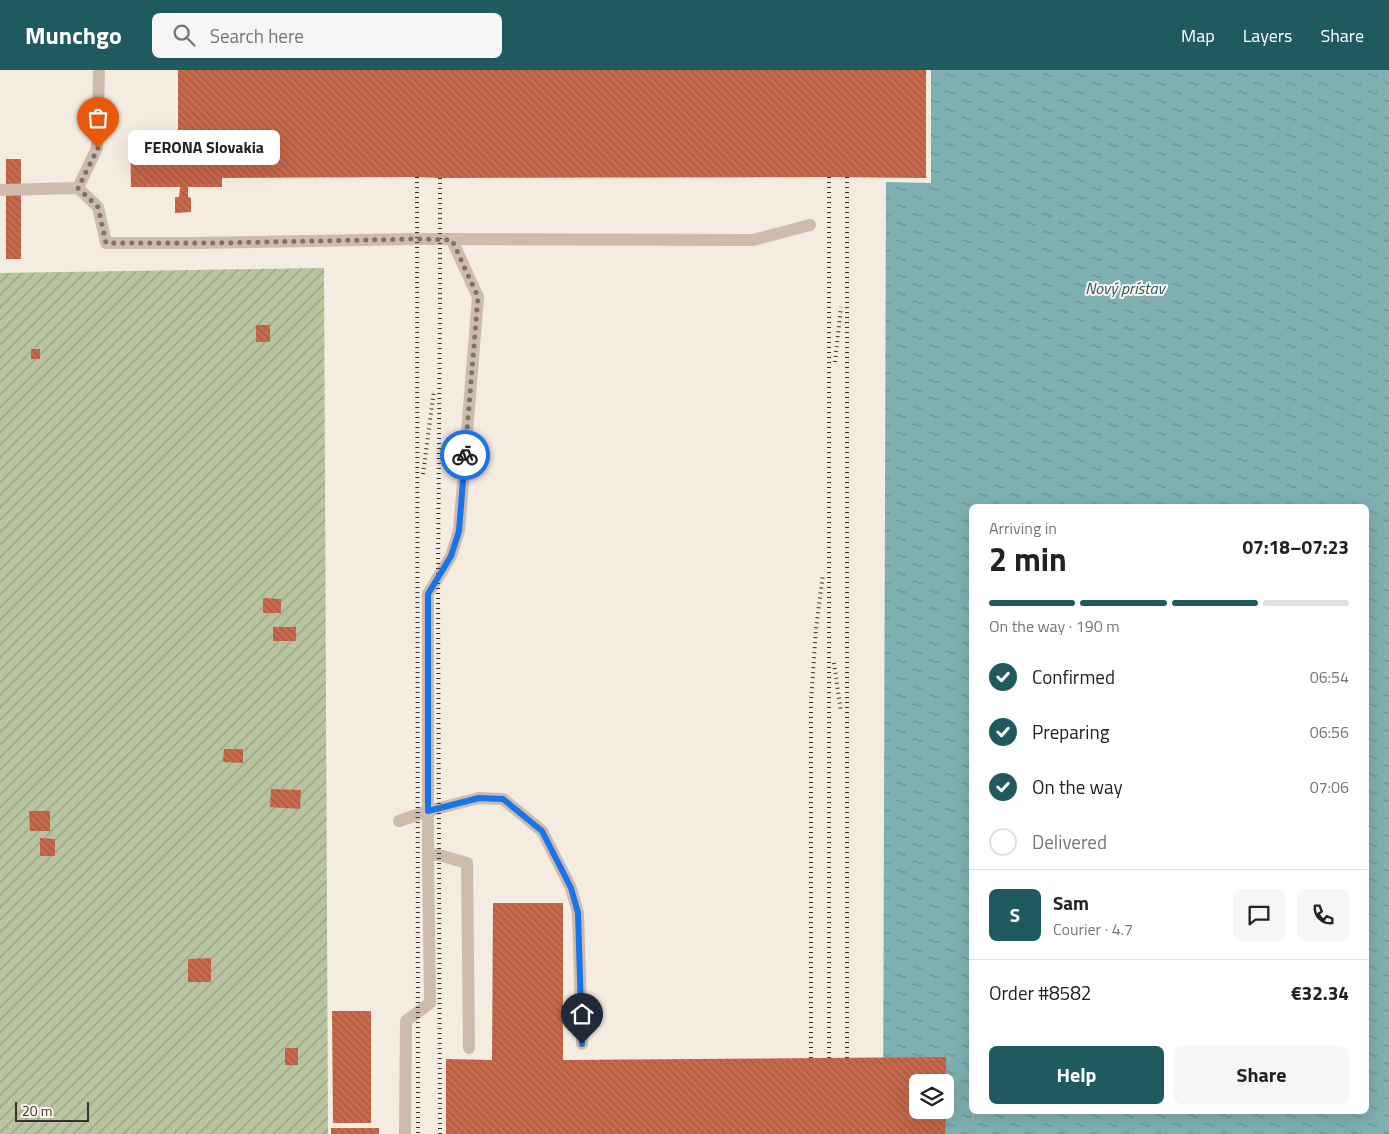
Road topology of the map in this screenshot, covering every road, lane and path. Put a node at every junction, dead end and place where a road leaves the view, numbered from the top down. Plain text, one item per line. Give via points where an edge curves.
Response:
1 (99, 70) edge
2 (78, 188) junction
3 (0, 190) edge
4 (810, 225) dead end
5 (452, 240) junction
6 (428, 811) junction
7 (399, 821) dead end
8 (428, 854) junction
9 (582, 1044) dead end
10 (469, 1048) dead end
11 (405, 1134) edge

1 - 2 lane via 98,148
2 - 3 lane
2 - 5 lane via 98,207 106,243
4 - 5 lane via 753,240
5 - 6 lane via 478,297 459,531 451,556 428,594
6 - 7 lane
6 - 8 lane
6 - 9 lane via 479,798 503,799 542,831 571,888 578,913
8 - 10 lane via 467,863
8 - 11 lane via 430,1003 406,1021

